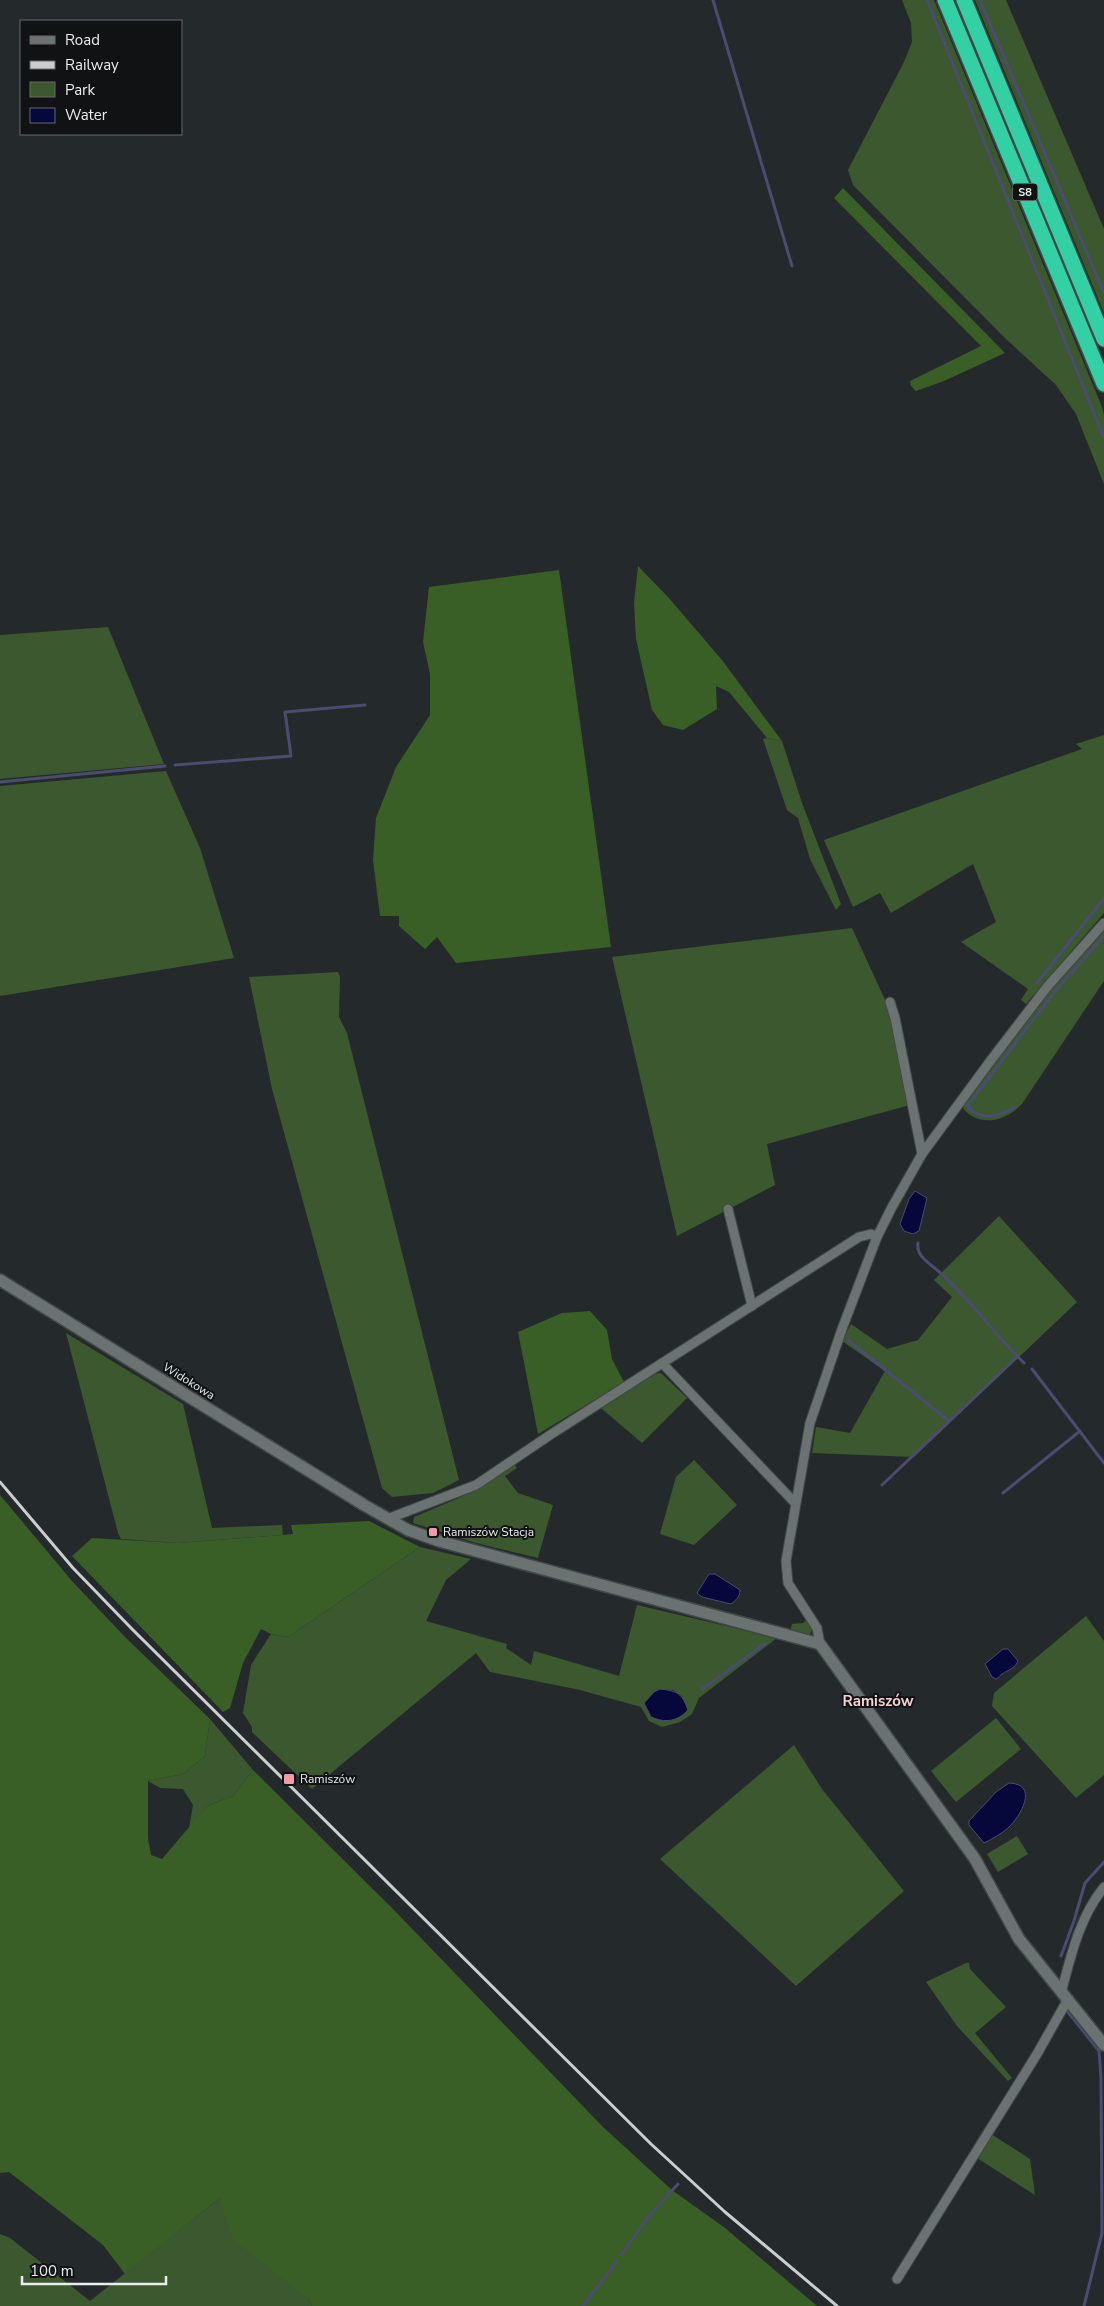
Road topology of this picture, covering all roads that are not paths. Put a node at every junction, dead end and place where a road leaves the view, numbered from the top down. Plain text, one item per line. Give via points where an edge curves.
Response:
1 (946, 0) edge
2 (964, 0) edge
3 (1104, 339) edge
4 (1104, 384) edge
5 (1104, 923) edge
6 (890, 1002) dead end
7 (922, 1154) junction
8 (728, 1209) dead end
9 (877, 1237) junction
10 (0, 1280) edge
11 (752, 1306) junction
12 (662, 1363) junction
13 (795, 1503) junction
14 (388, 1519) junction
15 (820, 1644) junction
16 (1104, 1887) edge
17 (1064, 1997) junction
18 (1104, 2045) edge
19 (897, 2280) dead end

1 - 4 highway, S8
2 - 3 highway, S8
5 - 7 street via 1047,987
6 - 7 street
7 - 9 street
8 - 11 street
9 - 11 street via 871,1234 859,1237
9 - 13 street via 810,1423
10 - 14 street, Widokowa
11 - 12 street
12 - 13 street
12 - 14 street via 476,1485
13 - 15 street via 786,1574 817,1628
14 - 15 street, Widokowa via 408,1530 440,1540
15 - 17 street via 975,1859 1019,1939
16 - 17 street via 1080,1926
17 - 18 street
17 - 19 street via 1037,2054

